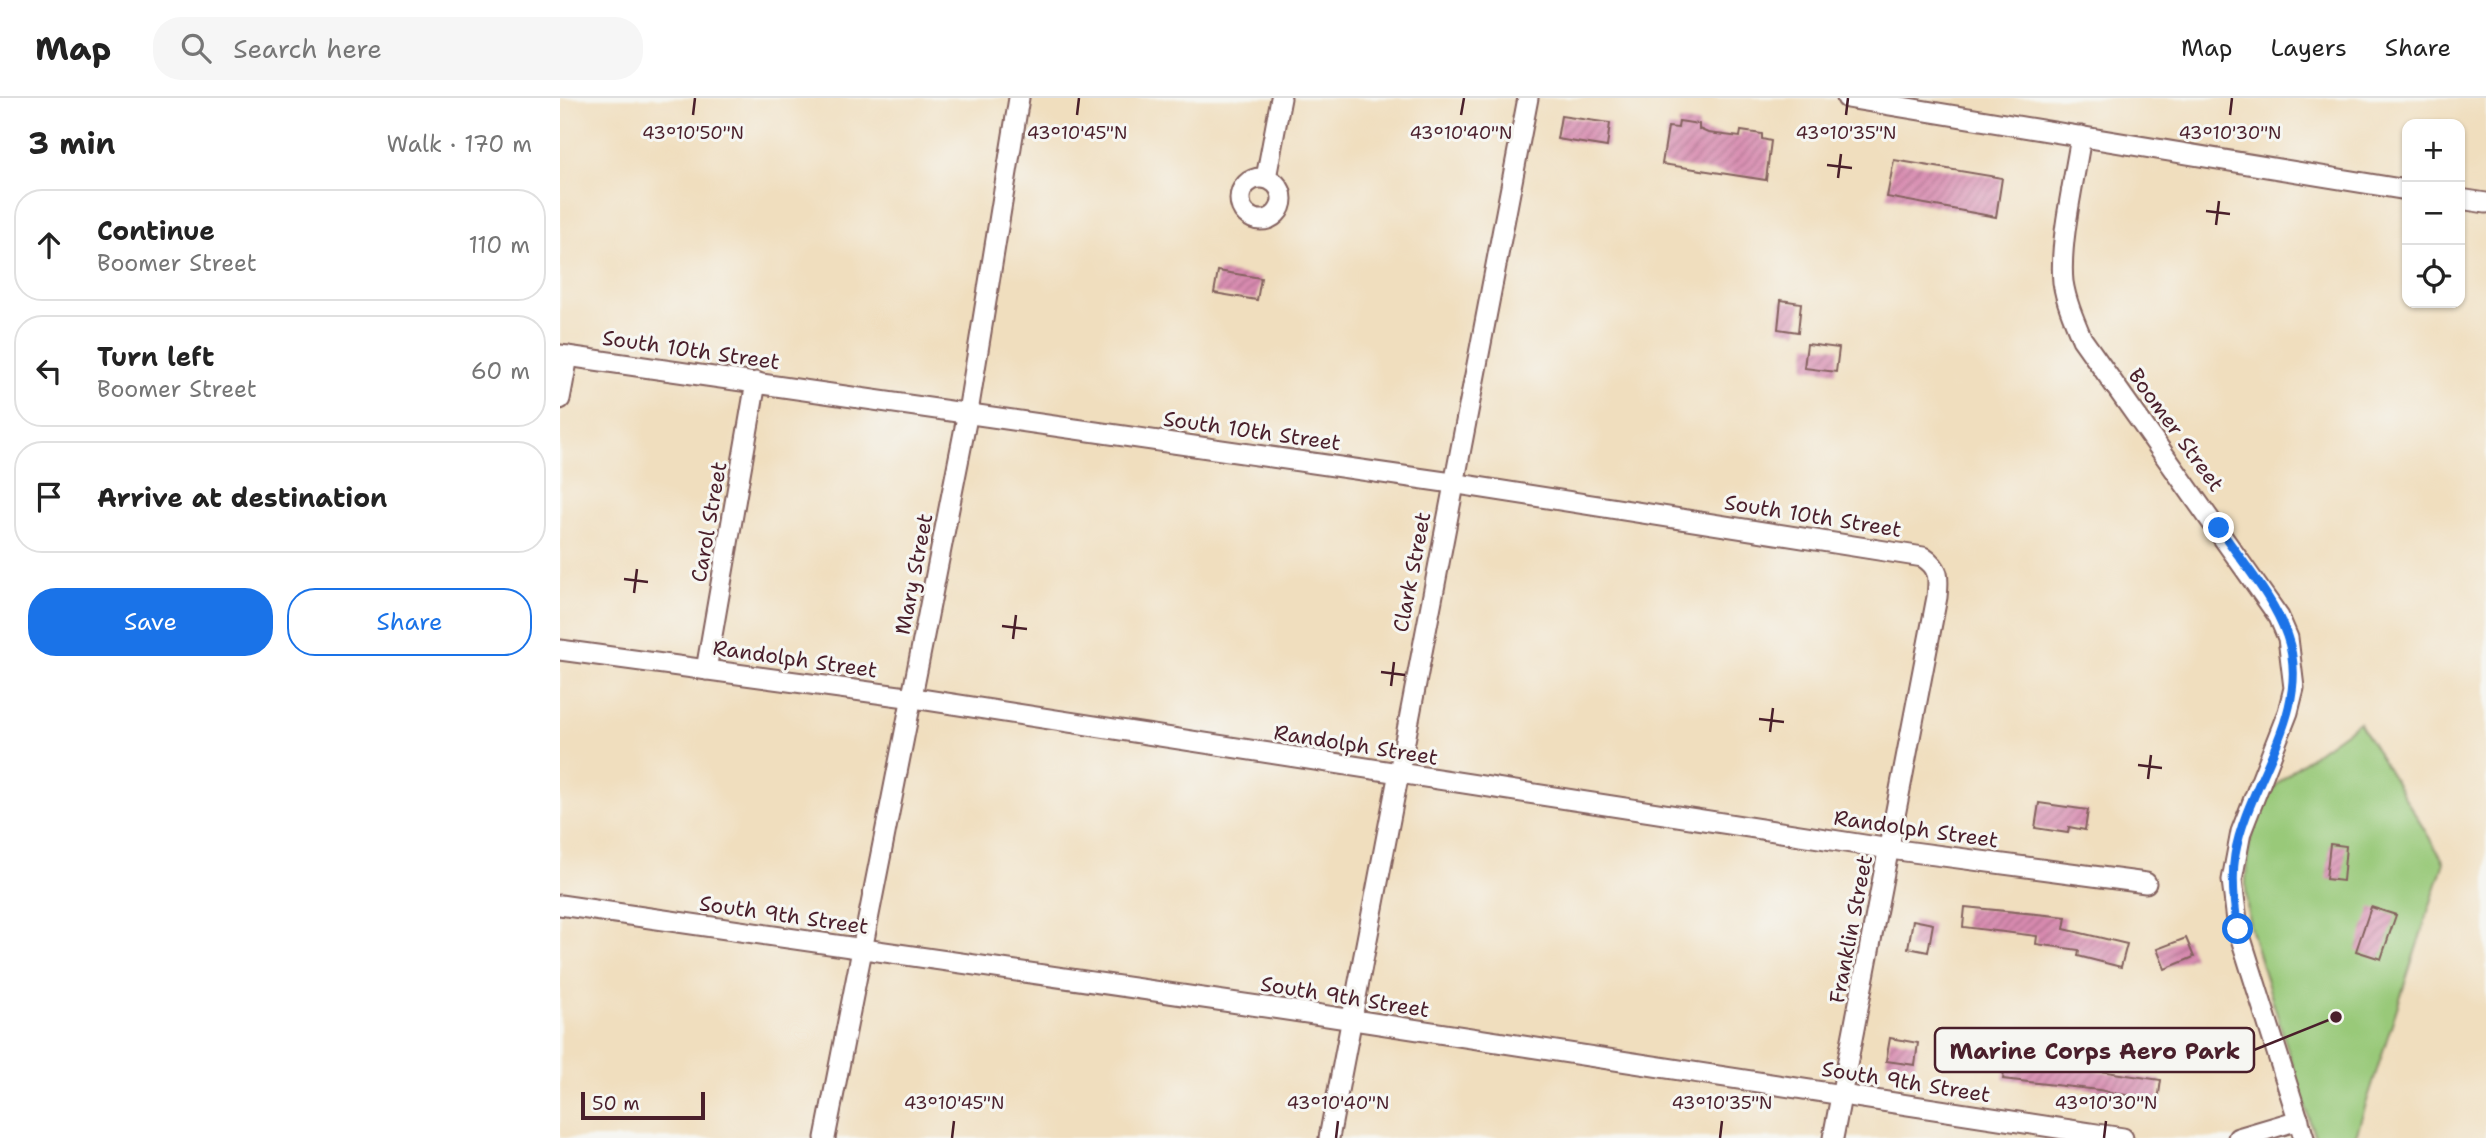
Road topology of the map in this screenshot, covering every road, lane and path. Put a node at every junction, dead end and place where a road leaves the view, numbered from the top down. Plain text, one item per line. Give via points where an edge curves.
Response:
1 (1019, 98) edge
2 (1281, 98) edge
3 (1528, 98) edge
4 (1847, 98) edge
5 (2081, 136) junction
6 (1266, 178) dead end
7 (2402, 189) edge
8 (2465, 200) edge
9 (2486, 203) edge
10 (564, 355) edge
11 (756, 382) junction
12 (560, 399) edge
13 (968, 412) junction
14 (1452, 483) junction
15 (1935, 564) joint
16 (560, 650) edge
17 (706, 670) junction
18 (914, 698) junction
19 (1397, 774) junction
20 (1890, 849) junction
21 (2146, 883) dead end
22 (560, 905) edge
23 (862, 949) junction
24 (1351, 1020) junction
25 (1842, 1095) junction
26 (2301, 1129) edge
27 (825, 1138) edge
28 (1329, 1138) edge
29 (1833, 1138) edge
30 (2123, 1138) edge
31 (2238, 1138) edge

1 - 13 street, Mary Street
2 - 6 street
3 - 14 street, Clark Street
4 - 5 street
5 - 7 street
5 - 26 street, Boomer Street via 2064,256 2063,280 2073,319 2082,339 2279,617 2288,638 2294,688 2241,832 2232,880 2238,929
8 - 9 street
10 - 11 street, South 10th Street
10 - 12 street
11 - 13 street, South 10th Street
11 - 17 street, Carol Street
13 - 14 street, South 10th Street
13 - 18 street, Mary Street
14 - 15 street, South 10th Street via 1923,556
14 - 19 street, Clark Street
15 - 20 street, Franklin Street via 1937,597
16 - 17 street, Randolph Street
17 - 18 street, Randolph Street
18 - 19 street, Randolph Street
18 - 23 street, Mary Street
19 - 20 street, Randolph Street
19 - 24 street, Clark Street
20 - 21 street, Randolph Street
20 - 25 street, Franklin Street
22 - 23 street, South 9th Street
23 - 24 street, South 9th Street
23 - 27 street, Mary Street
24 - 25 street, South 9th Street
24 - 28 street, Clark Street
25 - 29 street, Franklin Street
25 - 30 street, South 9th Street
26 - 31 street

